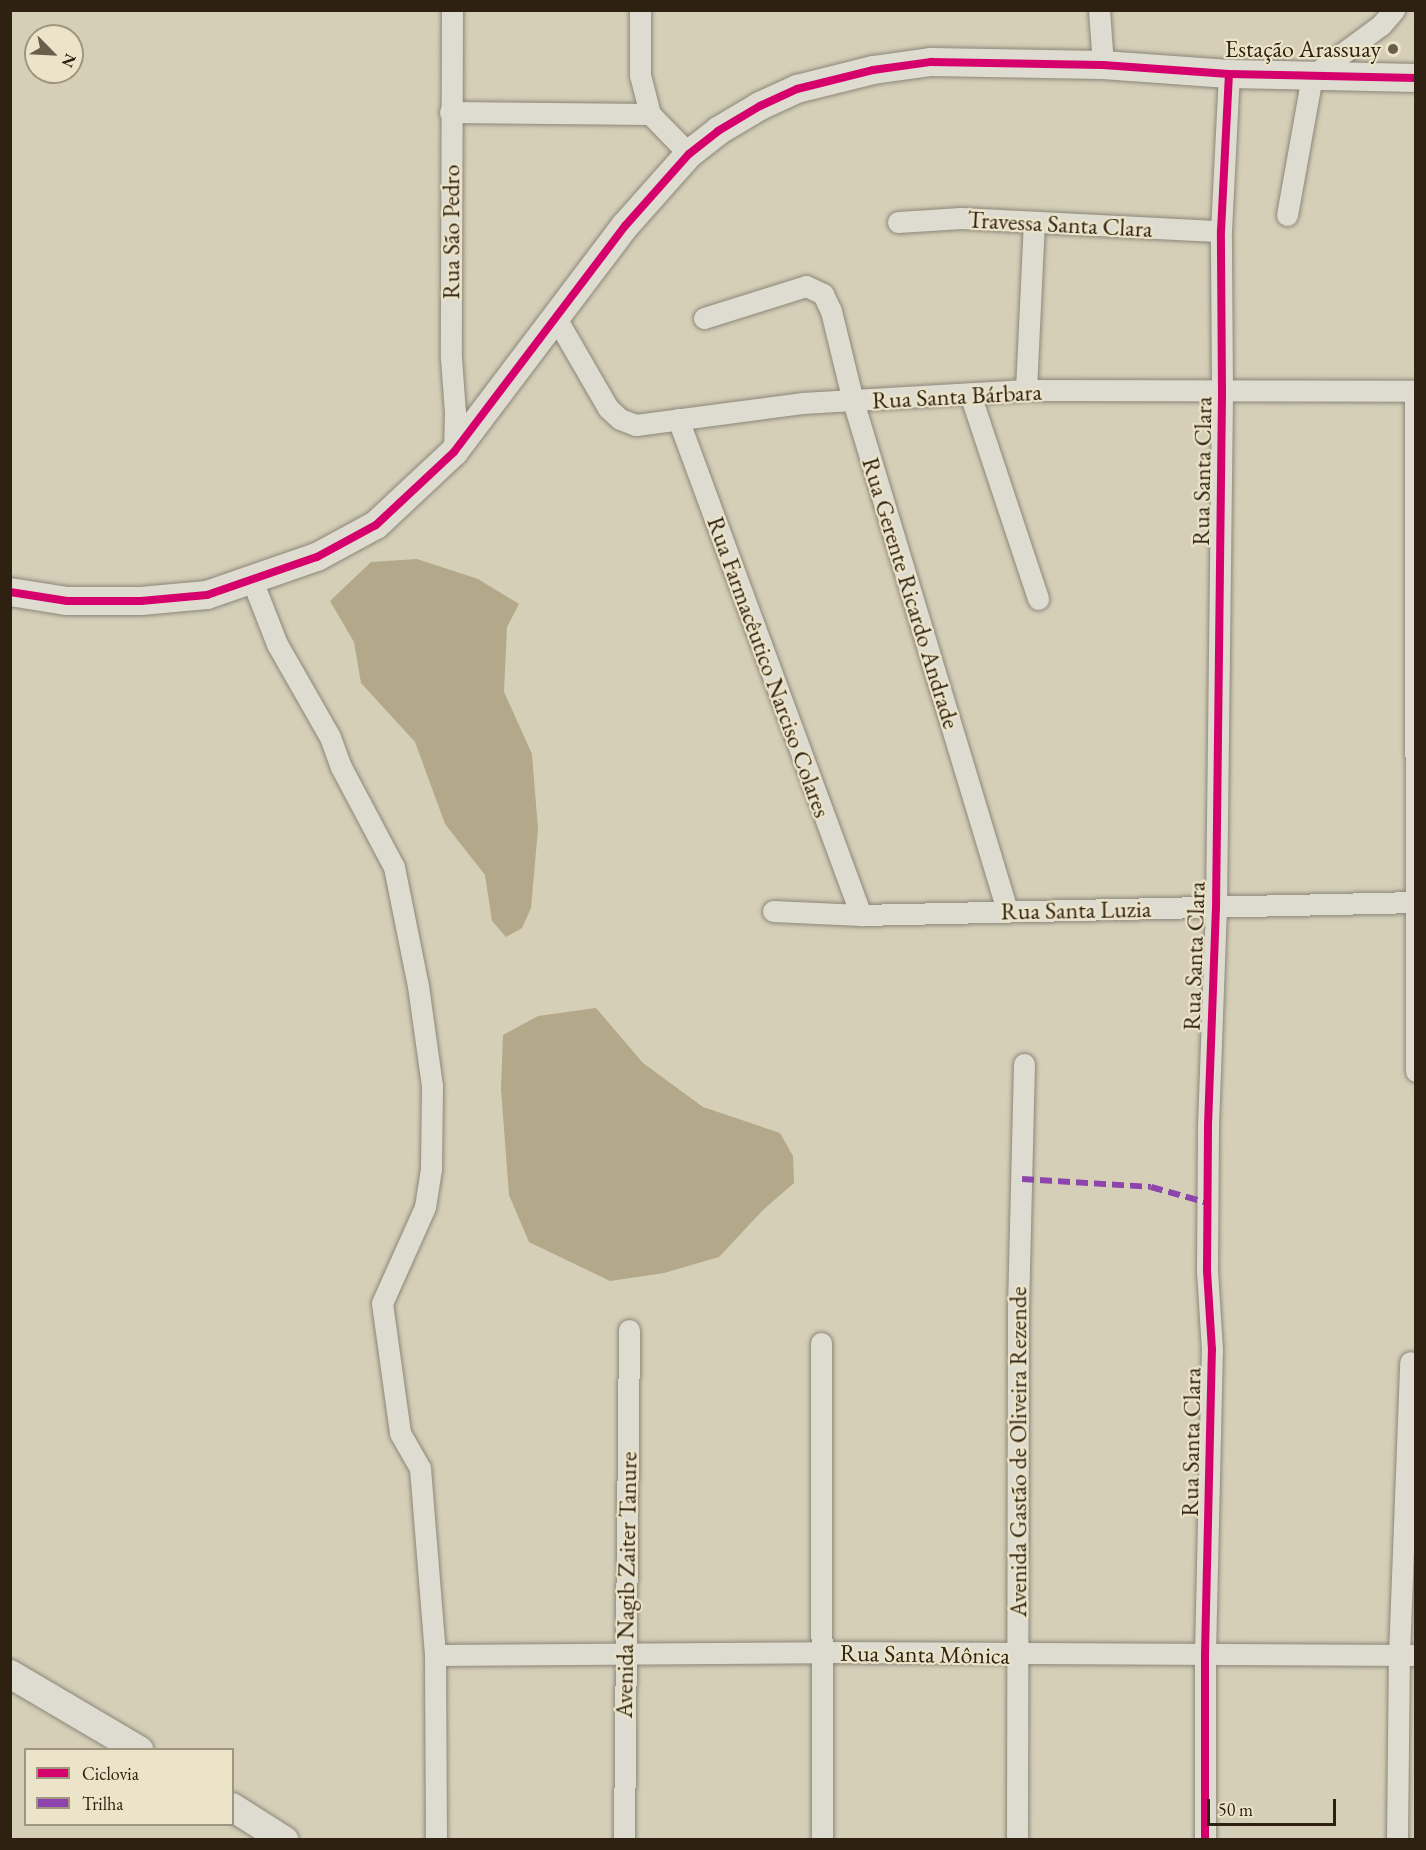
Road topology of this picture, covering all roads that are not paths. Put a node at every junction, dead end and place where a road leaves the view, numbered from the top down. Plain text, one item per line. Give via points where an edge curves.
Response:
1 (452, 10) edge
2 (640, 10) edge
3 (1099, 10) edge
4 (1394, 10) edge
5 (1103, 65) junction
6 (1229, 74) junction
7 (1312, 76) junction
8 (1416, 78) edge
9 (450, 112) junction
10 (650, 114) junction
11 (689, 154) junction
12 (1287, 215) dead end
13 (898, 222) dead end
14 (1034, 222) junction
15 (1221, 231) junction
16 (556, 318) junction
17 (704, 318) dead end
18 (1026, 390) junction
19 (1415, 391) edge
20 (1222, 393) junction
21 (970, 394) junction
22 (853, 401) junction
23 (678, 419) junction
24 (454, 452) junction
25 (252, 580) junction
26 (10, 592) edge
27 (1038, 599) dead end
28 (1415, 902) edge
29 (1216, 908) junction
30 (1007, 910) junction
31 (773, 911) dead end
32 (861, 915) junction
33 (1024, 1064) dead end
34 (1416, 1071) edge
35 (629, 1330) dead end
36 (821, 1343) dead end
37 (1410, 1362) dead end
38 (822, 1652) junction
39 (626, 1653) junction
40 (1205, 1654) junction
41 (435, 1655) junction
42 (1017, 1655) junction
43 (1407, 1655) edge
44 (10, 1674) edge
45 (137, 1748) edge
46 (234, 1809) edge
47 (284, 1839) edge
48 (436, 1839) edge
49 (624, 1839) edge
50 (822, 1839) edge
51 (1017, 1839) edge
52 (1205, 1839) edge
53 (1397, 1839) edge

1 - 9 street, Rua São Pedro
2 - 10 street via 640,75
3 - 5 street
4 - 7 street via 1381,26
5 - 6 street
5 - 11 street via 931,62 836,77 760,106
6 - 7 street
6 - 15 street, Rua Santa Clara
7 - 8 street
7 - 12 street
9 - 10 street
9 - 24 street, Rua São Pedro
10 - 11 street
11 - 16 street via 625,226
13 - 14 street, Travessa Santa Clara via 961,218
14 - 15 street, Travessa Santa Clara
14 - 18 street
15 - 20 street, Rua Santa Clara
16 - 23 street, Rua Santa Bárbara via 608,408 620,418 636,424
16 - 24 street
17 - 22 street, Rua Gerente Ricardo Andrade via 806,286 823,294 831,311
18 - 20 street, Rua Santa Bárbara
18 - 21 street, Rua Santa Bárbara
19 - 20 street, Rua Santa Bárbara
19 - 28 street
20 - 29 street, Rua Santa Clara
21 - 22 street, Rua Santa Bárbara
21 - 27 street
22 - 23 street, Rua Santa Bárbara via 802,403
22 - 30 street, Rua Gerente Ricardo Andrade
23 - 32 street, Rua Farmacêutico Narciso Colares
24 - 25 street via 376,525 317,557
25 - 26 street via 207,595 141,602 67,601
25 - 41 street via 278,644 330,737 341,767 394,867 407,923 432,1086 431,1169 425,1207 382,1303 400,1433 420,1468
28 - 29 street, Rua Santa Luzia
28 - 34 street
29 - 30 street, Rua Santa Luzia
29 - 40 street, Rua Santa Clara via 1208,1125 1207,1271 1212,1350
30 - 32 street, Rua Santa Luzia
31 - 32 street, Rua Santa Luzia
33 - 42 street, Avenida Gastão de Oliveira Rezende
35 - 39 street, Avenida Nagib Zaiter Tanure
36 - 38 street
37 - 43 street
38 - 39 street, Rua Santa Mônica
38 - 42 street, Rua Santa Mônica
38 - 50 street
39 - 41 street, Rua Santa Mônica
39 - 49 street, Avenida Nagib Zaiter Tanure
40 - 42 street, Rua Santa Mônica
40 - 43 street, Rua Santa Mônica
40 - 52 street, Rua Santa Clara
41 - 48 street
42 - 51 street, Avenida Gastão de Oliveira Rezende
43 - 53 street
44 - 45 street
46 - 47 street

